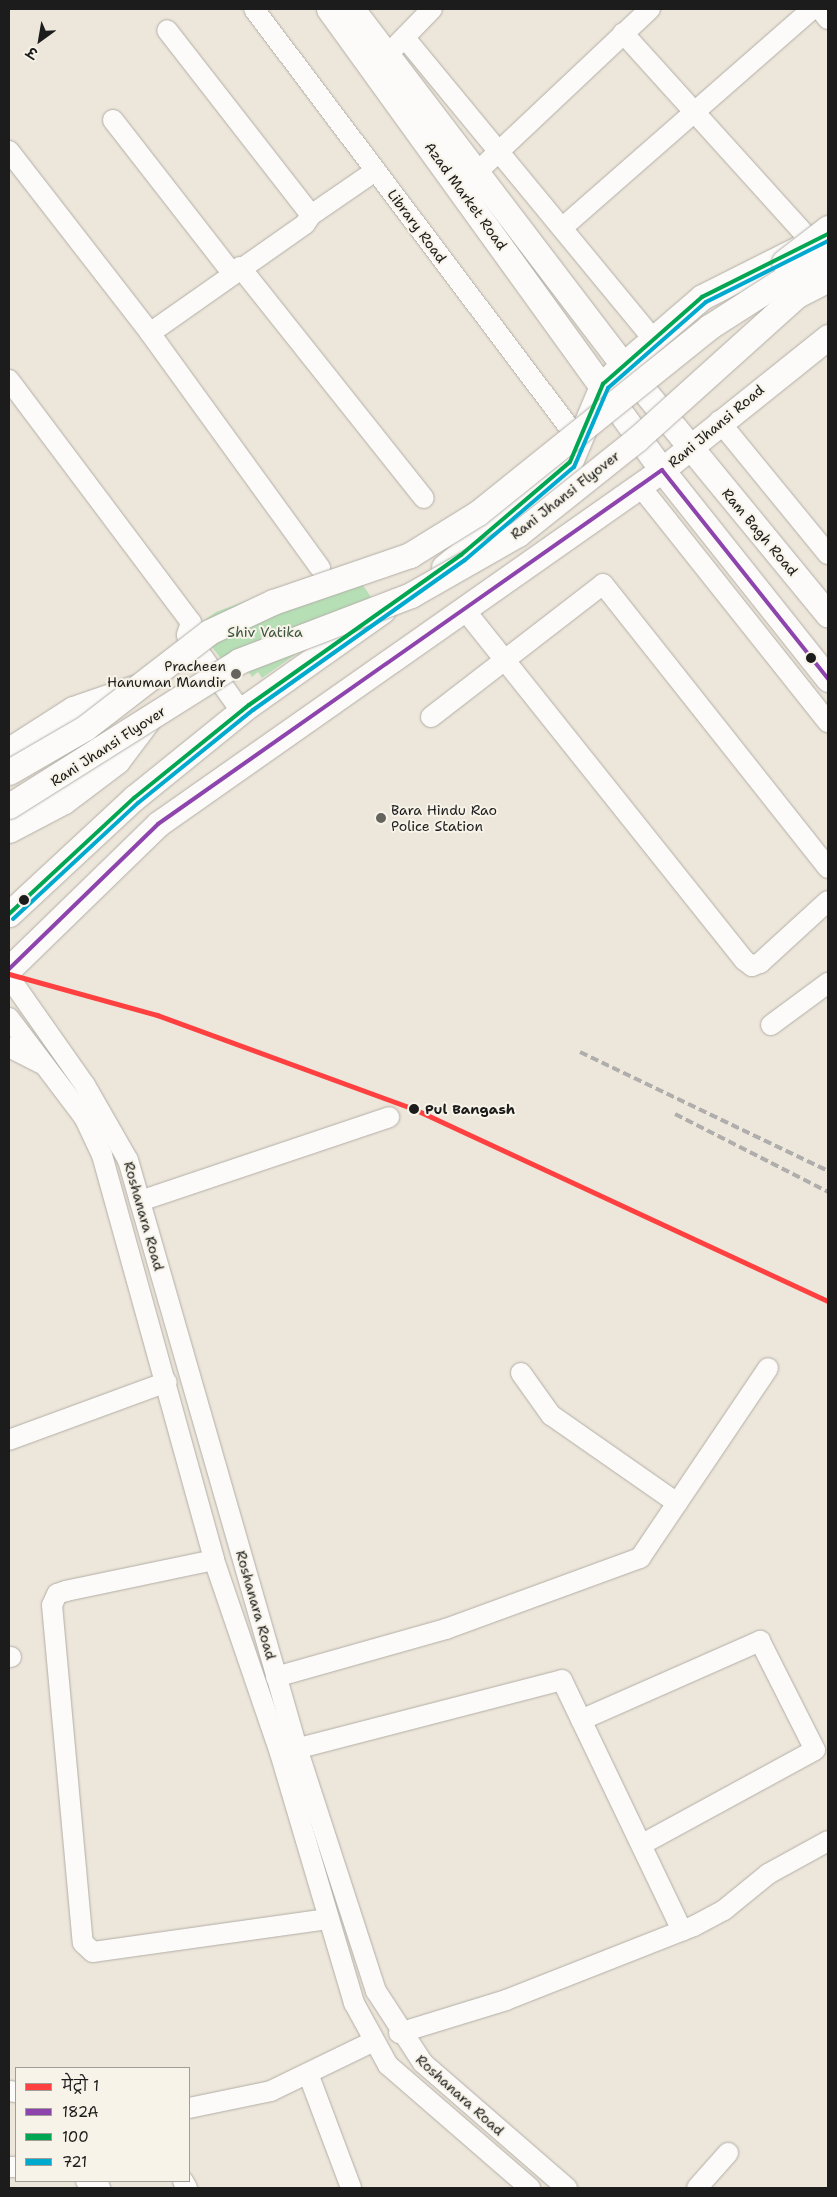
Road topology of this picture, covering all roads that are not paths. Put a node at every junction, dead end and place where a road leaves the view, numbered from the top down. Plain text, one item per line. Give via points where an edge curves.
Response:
1 (254, 9) edge
2 (329, 9) edge
3 (352, 9) edge
4 (432, 9) edge
5 (650, 9) edge
6 (812, 9) edge
7 (820, 9) edge
8 (828, 18) edge
9 (167, 30) dead end
10 (624, 34) junction
11 (405, 38) junction
12 (385, 56) junction
13 (697, 112) junction
14 (113, 120) dead end
15 (9, 151) edge
16 (499, 151) junction
17 (375, 171) junction
18 (476, 173) junction
19 (311, 215) junction
20 (562, 228) junction
21 (824, 239) edge
22 (236, 270) junction
23 (828, 279) edge
24 (828, 289) edge
25 (797, 295) junction
26 (150, 333) junction
27 (653, 339) junction
28 (825, 344) edge
29 (623, 364) junction
30 (9, 380) edge
31 (603, 384) junction
32 (719, 421) junction
33 (580, 442) junction
34 (691, 448) junction
35 (662, 470) junction
36 (640, 486) junction
37 (424, 498) dead end
38 (828, 554) edge
39 (320, 568) dead end
40 (464, 608) junction
41 (828, 615) edge
42 (507, 662) junction
43 (828, 679) edge
44 (138, 687) junction
45 (235, 716) junction
46 (432, 716) dead end
47 (147, 721) junction
48 (828, 722) edge
49 (9, 750) edge
50 (9, 772) edge
51 (9, 806) edge
52 (9, 830) edge
53 (828, 868) edge
54 (828, 901) edge
55 (9, 914) edge
56 (9, 969) edge
57 (9, 977) edge
58 (828, 983) edge
59 (9, 1018) edge
60 (771, 1025) dead end
61 (9, 1047) edge
62 (49, 1068) junction
63 (389, 1117) dead end
64 (140, 1201) junction
65 (768, 1368) dead end
66 (520, 1373) dead end
67 (167, 1382) junction
68 (9, 1440) edge
69 (677, 1502) junction
70 (214, 1560) junction
71 (276, 1677) junction
72 (581, 1720) junction
73 (288, 1750) junction
74 (828, 1841) edge
75 (641, 1845) junction
76 (327, 1919) junction
77 (682, 1931) junction
78 (399, 2033) junction
79 (372, 2042) junction
80 (309, 2076) junction
81 (190, 2108) edge
82 (728, 2153) dead end
83 (350, 2188) edge
84 (530, 2188) edge
85 (567, 2188) edge
86 (697, 2188) edge

1 - 17 street, Library Road
2 - 31 main road, Azad Market Road
3 - 12 main road, Azad Market Road
4 - 11 street
5 - 10 street
6 - 13 street
7 - 8 street
9 - 19 street
10 - 13 street
10 - 16 street
11 - 12 street
11 - 16 street
12 - 18 main road, Azad Market Road
13 - 20 street
13 - 21 street
14 - 22 street
15 - 26 street
16 - 18 street
16 - 20 street
17 - 19 street
17 - 33 street, Library Road
18 - 29 main road, Azad Market Road
19 - 22 street via 305,224
20 - 27 street
21 - 27 main road via 702,297
21 - 44 main road, Rani Jhansi Flyover, bridge via 792,252 762,290 709,327 478,513 410,555 273,602 209,632
22 - 26 street
22 - 37 street
23 - 25 main road, Rani Jhansi Flyover, bridge
24 - 25 main road, bridge
25 - 47 main road, Rani Jhansi Flyover, bridge via 637,439 518,534 411,595 239,661
26 - 39 street
27 - 29 main road
28 - 32 main road, Rani Jhansi Road
29 - 31 main road
29 - 34 main road, Azad Market Road
30 - 45 street via 190,622 187,635
31 - 33 main road
31 - 35 main road, Azad Market Road
32 - 34 main road, Rani Jhansi Road
32 - 38 street
33 - 45 main road via 570,462 461,554
34 - 35 main road, Rani Jhansi Road
34 - 41 main road, Ram Bagh Road
35 - 36 main road, Rani Jhansi Road
35 - 43 main road
36 - 40 main road, Rani Jhansi Road
36 - 48 street
40 - 42 street
40 - 56 main road, Rani Jhansi Road via 158,824
42 - 46 street
42 - 53 street via 603,584
42 - 54 street via 752,966
44 - 49 main road via 73,710
44 - 50 main road, Rani Jhansi Flyover, bridge via 85,728
45 - 55 main road via 134,798
47 - 51 main road, Rani Jhansi Flyover, bridge
47 - 52 main road via 117,762 64,800
57 - 64 street, Roshanara Road via 113,1128
58 - 60 street
59 - 62 street, Roshanara Road
61 - 62 street
62 - 67 street, Roshanara Road via 84,1117 102,1154
63 - 64 street
64 - 71 street, Roshanara Road
65 - 69 street
66 - 69 street via 550,1415
67 - 68 street
67 - 70 street, Roshanara Road
69 - 71 street via 640,1558 446,1629
70 - 73 street, Roshanara Road
70 - 76 street via 66,1590 57,1594 52,1605 83,1943 93,1952
71 - 73 street, Roshanara Road
72 - 73 street via 562,1680
72 - 75 street
72 - 75 street via 760,1641 815,1750
73 - 76 street, Roshanara Road
73 - 78 street, Roshanara Road via 376,1991
74 - 77 street via 768,1874 724,1910
75 - 77 street
76 - 79 street, Roshanara Road
77 - 78 street via 506,2000
78 - 85 street, Roshanara Road via 423,2063
79 - 80 street
79 - 84 street, Roshanara Road via 388,2065
80 - 81 street via 271,2091
80 - 83 street
82 - 86 street

